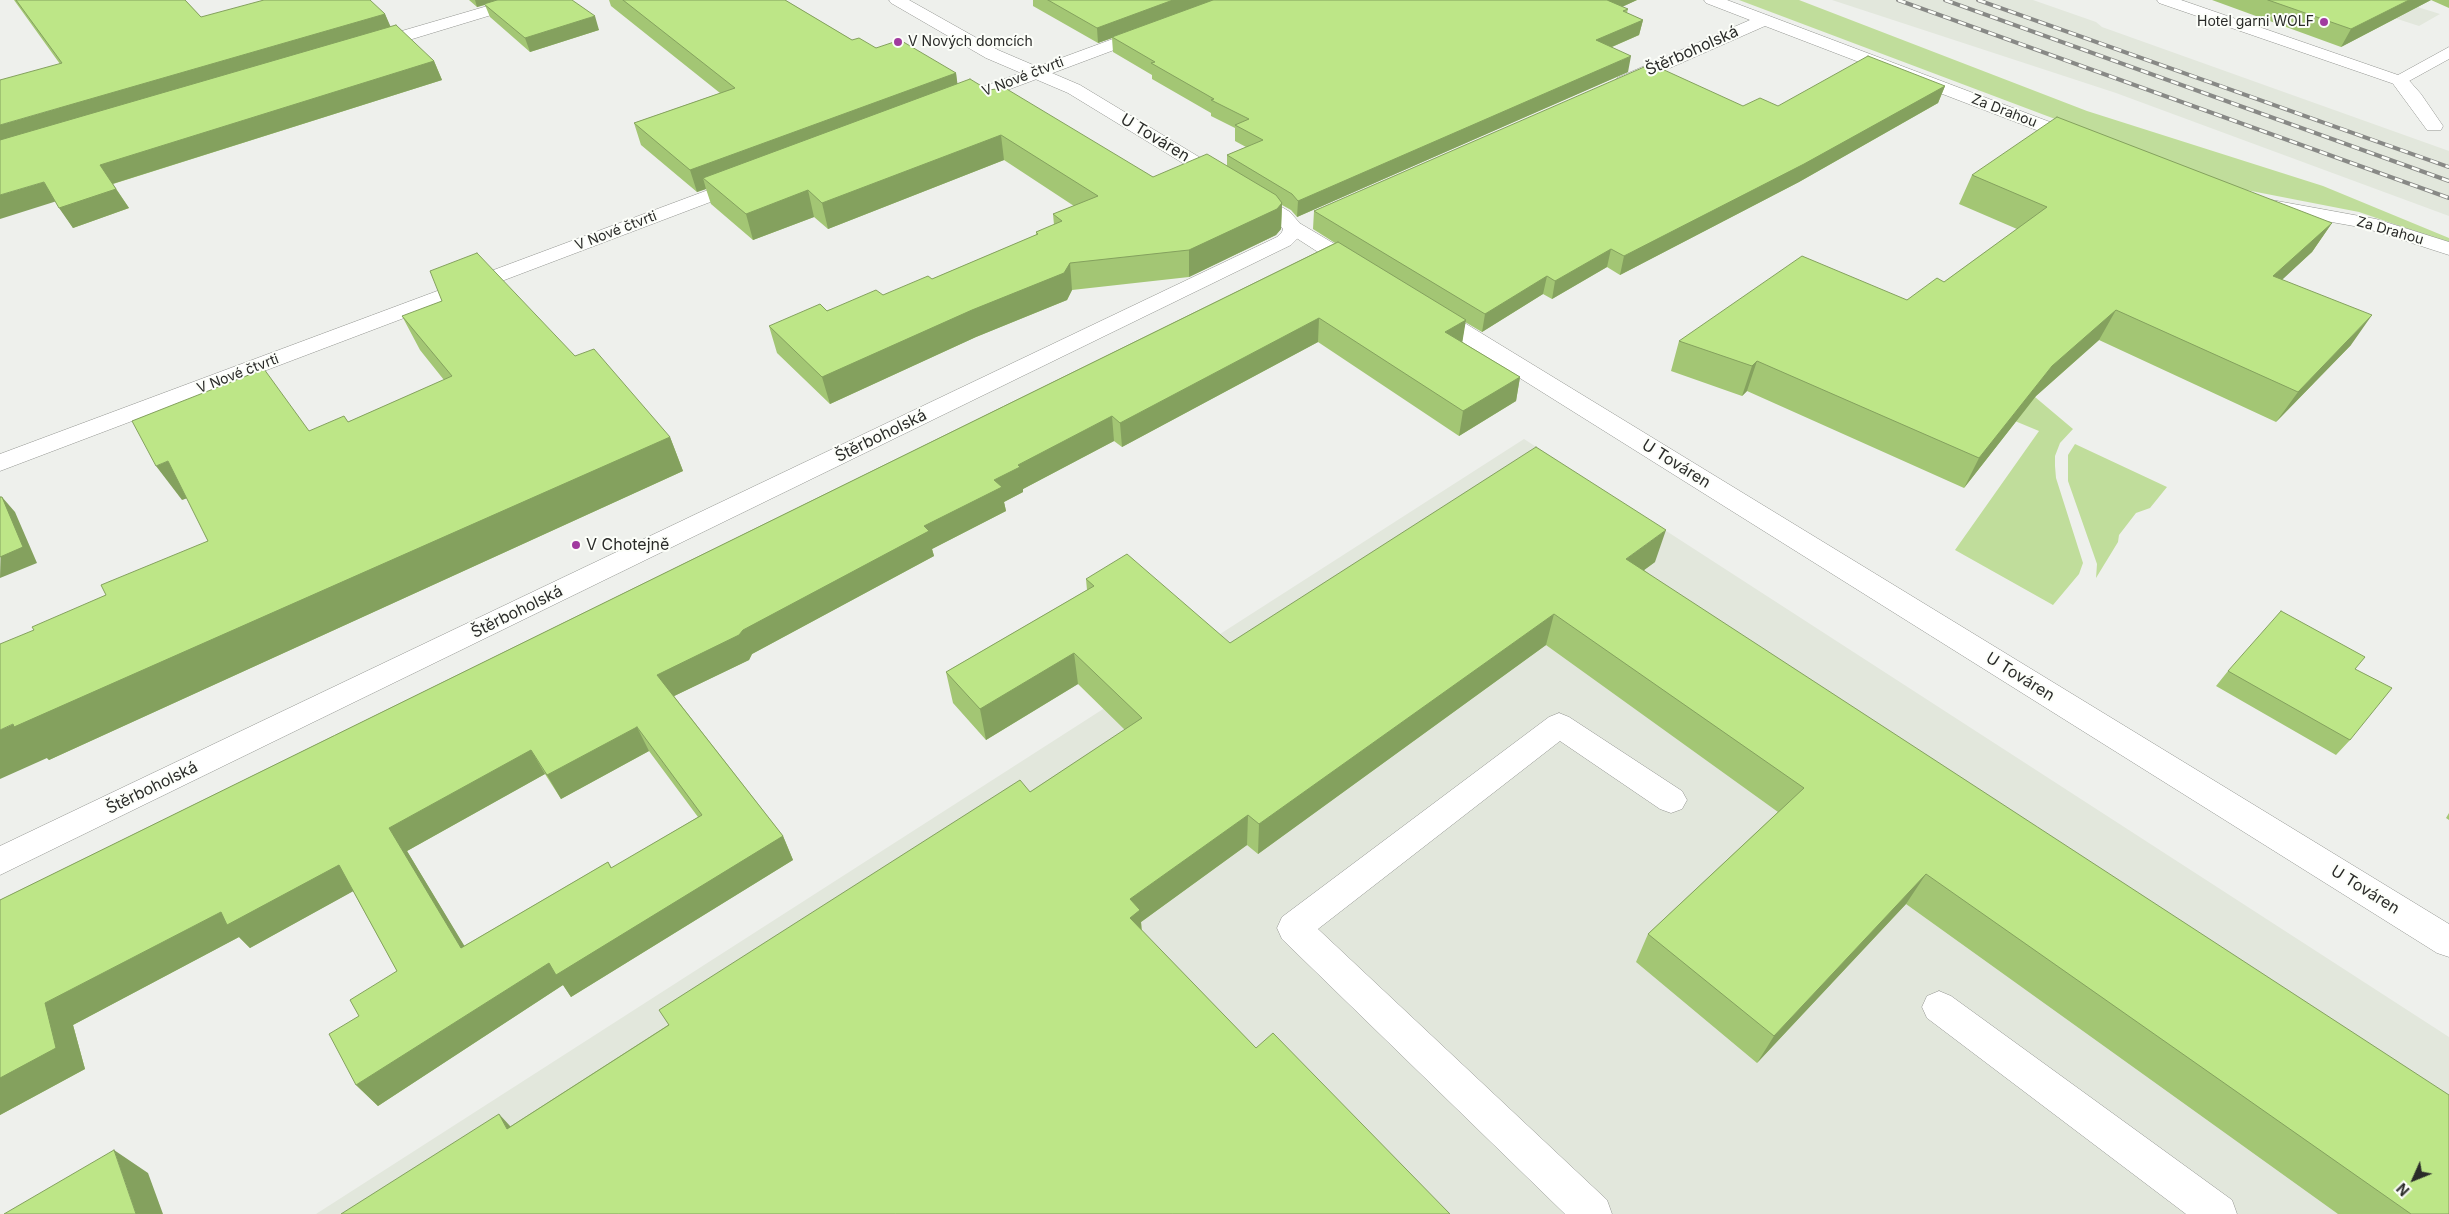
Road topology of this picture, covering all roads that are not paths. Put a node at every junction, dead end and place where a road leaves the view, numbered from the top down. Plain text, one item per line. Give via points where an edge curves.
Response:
1 (525, 0) edge
2 (897, 0) edge
3 (1712, 0) edge
4 (2165, 0) edge
5 (1764, 20) junction
6 (1160, 27) edge
7 (354, 51) edge
8 (2448, 54) edge
9 (1037, 72) junction
10 (2400, 81) junction
11 (1605, 90) edge
12 (938, 110) edge
13 (2434, 126) dead end
14 (2098, 147) edge
15 (761, 176) edge
16 (2246, 200) edge
17 (1306, 223) junction
18 (2449, 249) edge
19 (1379, 280) edge
20 (1412, 300) edge
21 (0, 464) edge
22 (1671, 800) dead end
23 (0, 862) edge
24 (2449, 942) edge
25 (1939, 1008) dead end
26 (1593, 1214) edge
27 (2218, 1214) edge

1 - 7 street
2 - 9 street, U Továren via 992,54
3 - 5 street, Za Drahou
4 - 10 street
5 - 11 street, Štěrboholská
5 - 14 street, Za Drahou
6 - 9 street, V Nové čtvrti
8 - 10 street
9 - 12 street, V Nové čtvrti
9 - 17 street, U Továren via 1074,89 1290,221
10 - 13 street
15 - 21 street, V Nové čtvrti
16 - 18 street, Za Drahou via 2369,223
17 - 19 street, U Továren
17 - 23 street, Štěrboholská via 1284,240
20 - 24 street, U Továren
22 - 26 street via 1558,725 1294,928
25 - 27 street

